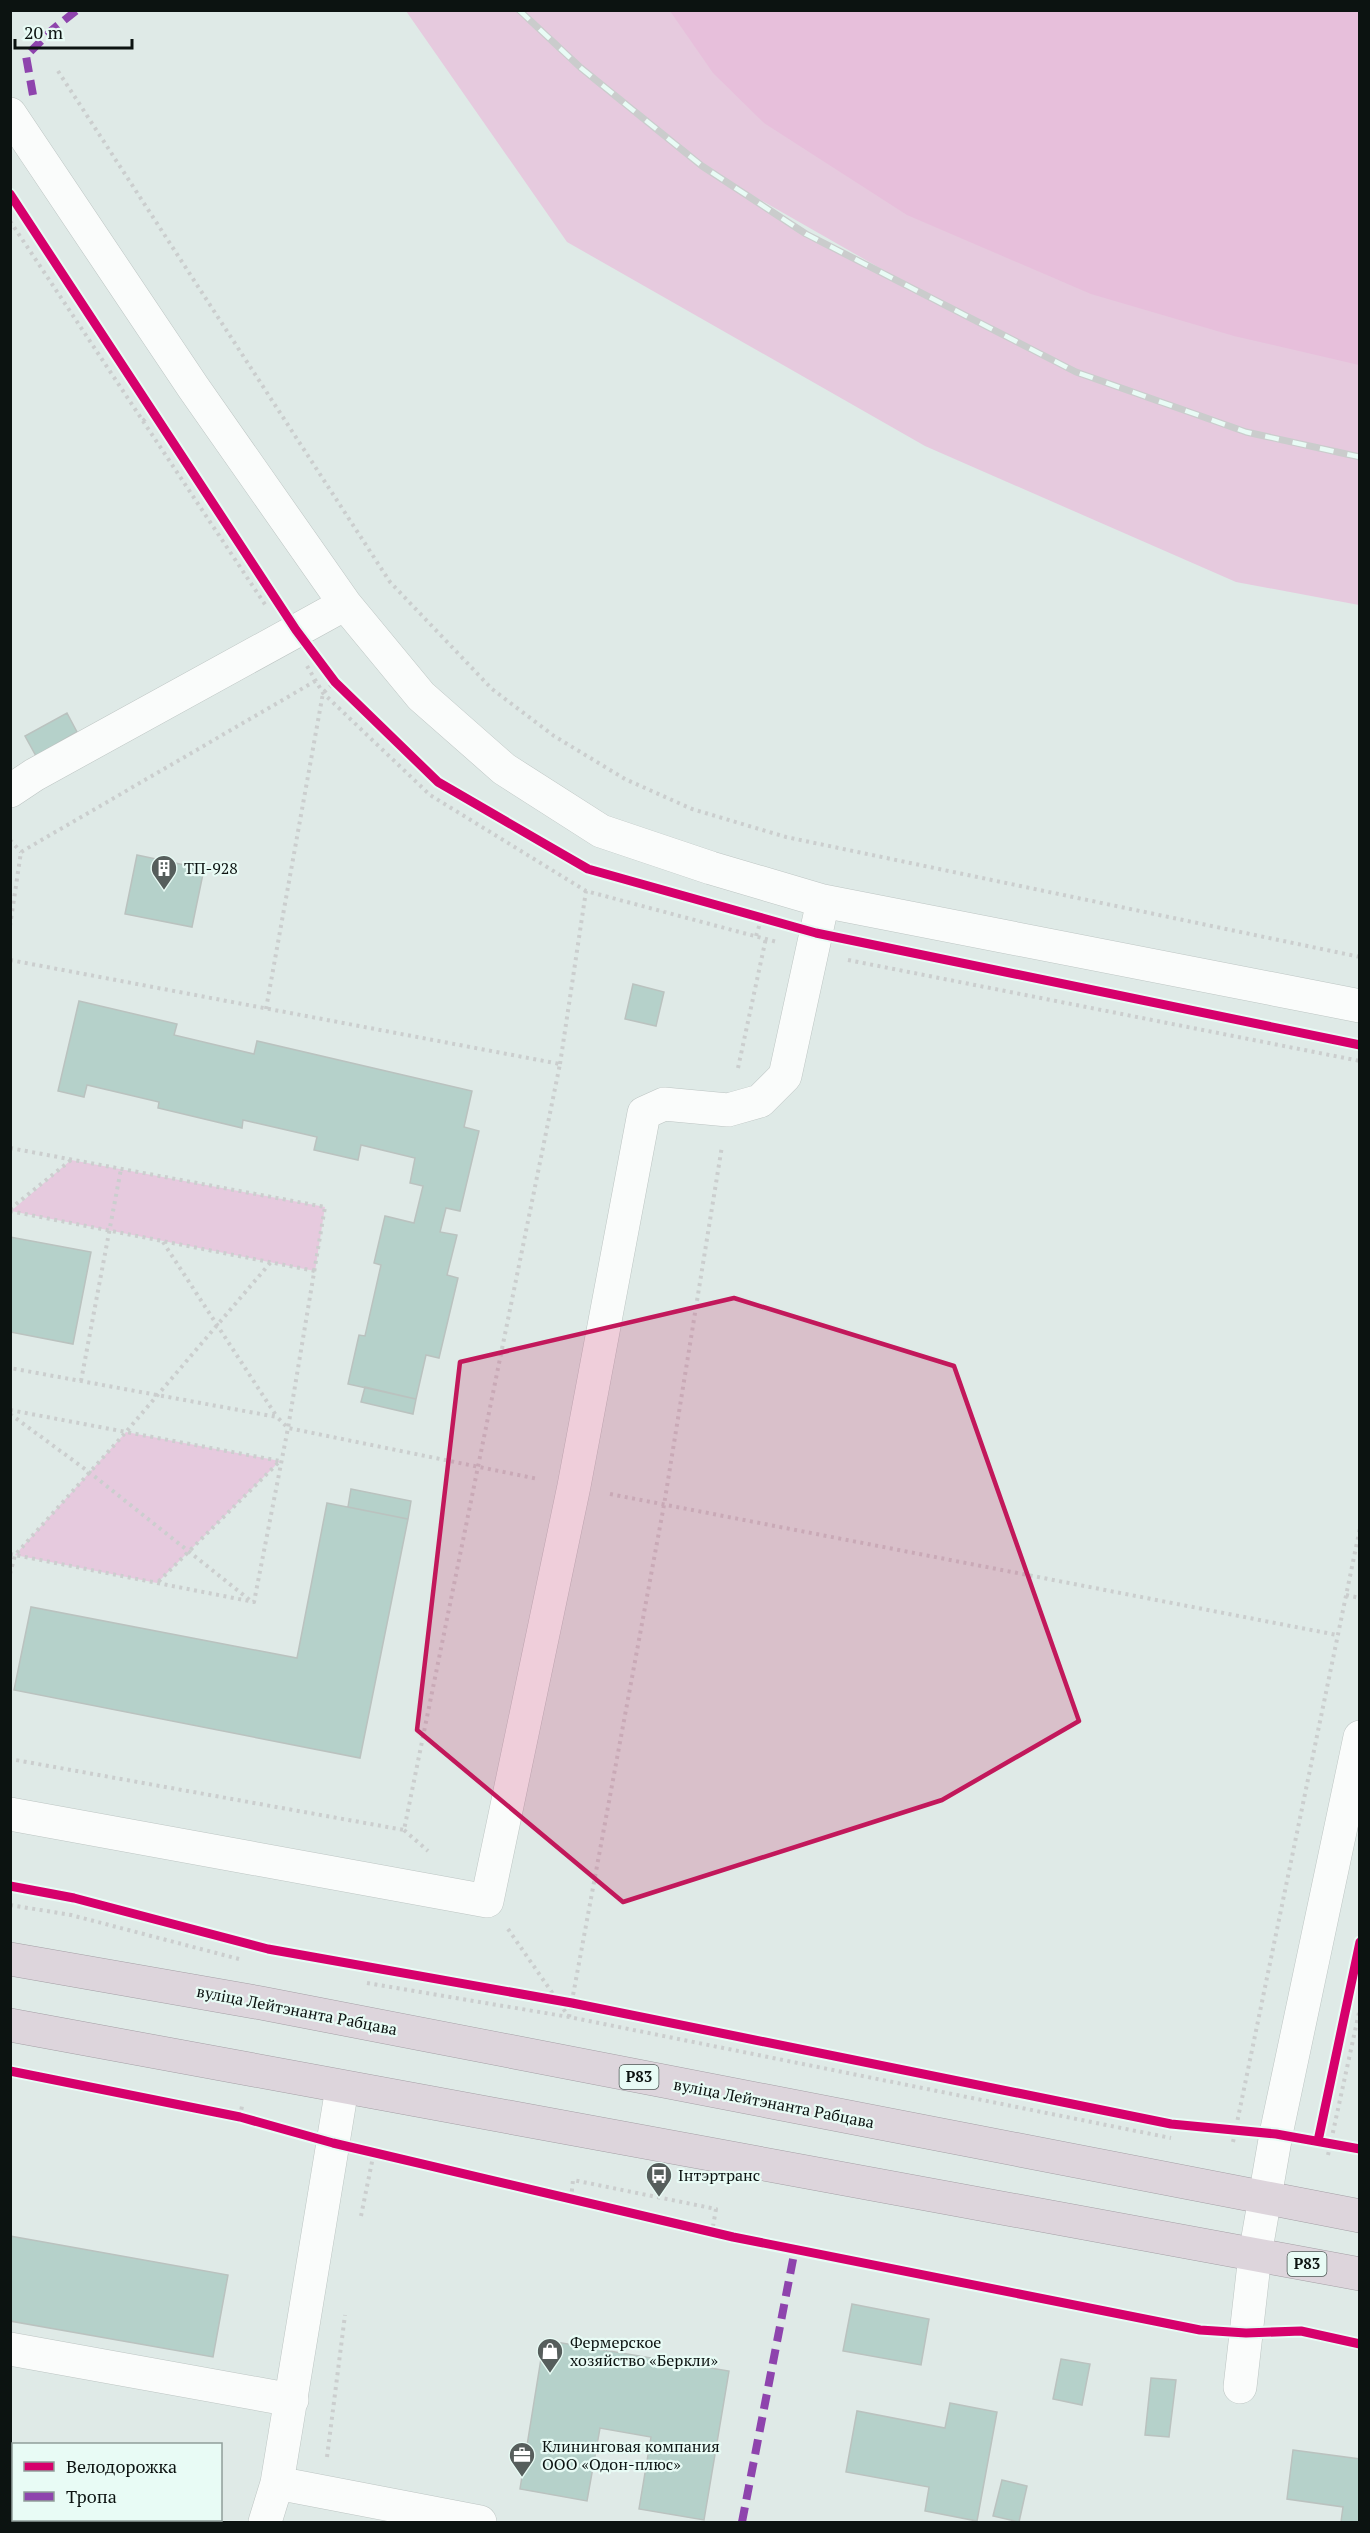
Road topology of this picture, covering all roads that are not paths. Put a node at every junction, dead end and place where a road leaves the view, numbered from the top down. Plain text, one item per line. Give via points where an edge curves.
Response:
1 (10, 114) edge
2 (345, 604) junction
3 (10, 791) edge
4 (823, 901) junction
5 (1359, 1006) edge
6 (1359, 1737) edge
7 (10, 1814) edge
8 (10, 1959) edge
9 (10, 2025) edge
10 (342, 2088) junction
11 (1266, 2199) junction
12 (1359, 2216) edge
13 (1255, 2255) junction
14 (1359, 2274) edge
15 (10, 2349) edge
16 (1240, 2387) dead end
17 (292, 2400) junction
18 (277, 2483) junction
19 (265, 2523) edge
20 (480, 2523) edge

1 - 2 street via 193,387
2 - 3 street
2 - 4 street via 421,696 504,769 601,831
4 - 5 street
4 - 7 street via 785,1076 760,1101 728,1110 663,1104 644,1113 574,1486 487,1901
6 - 11 street via 1276,2134
8 - 11 highway, вуліца Лейтэнанта Рабцава / Р83 via 261,2003
9 - 10 highway, Р83
10 - 13 highway, Р83
10 - 17 street
11 - 12 highway, вуліца Лейтэнанта Рабцава / Р83
11 - 13 street
13 - 14 highway, Р83
13 - 16 street
15 - 17 street
17 - 18 street
18 - 19 street
18 - 20 street

